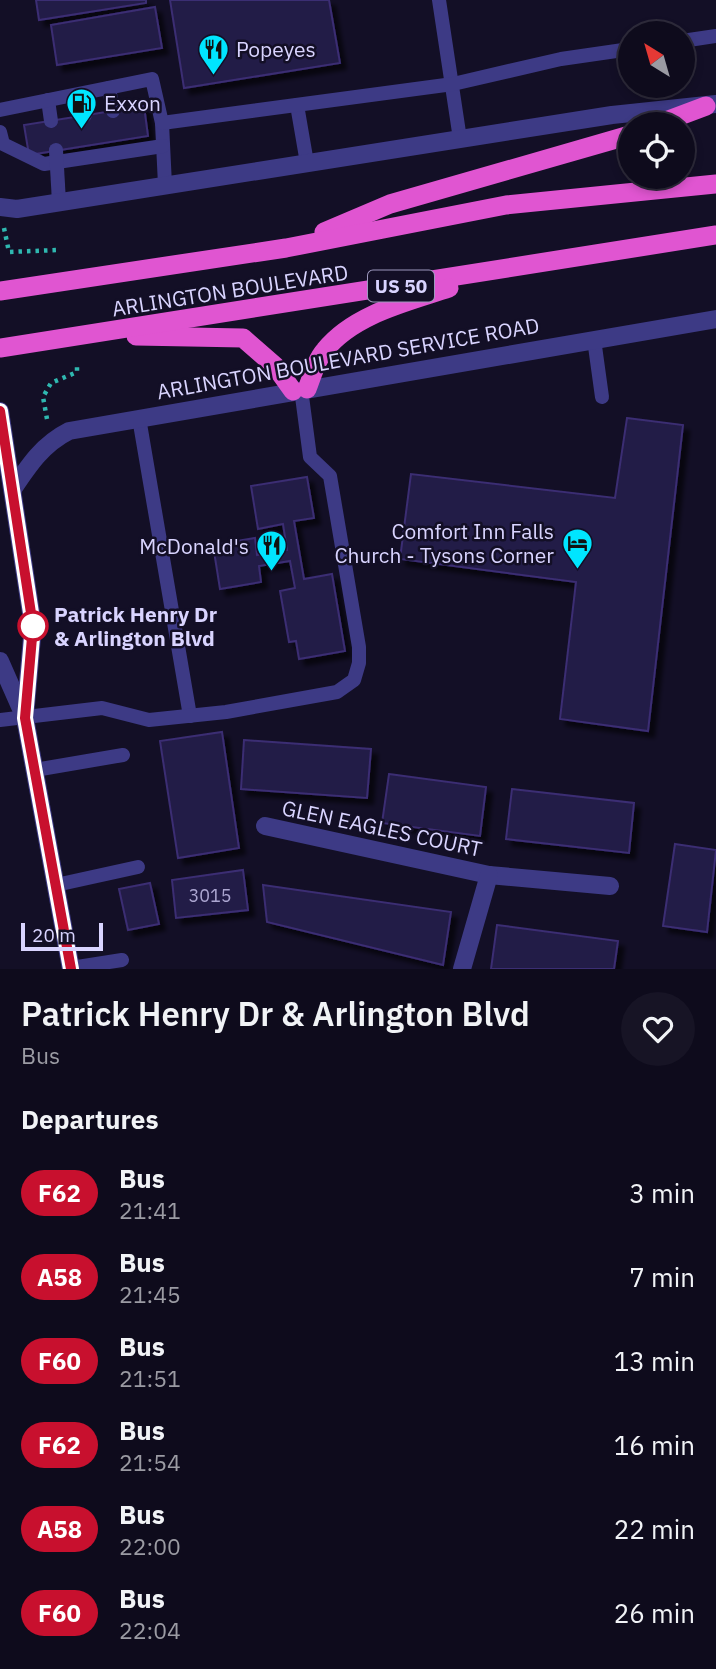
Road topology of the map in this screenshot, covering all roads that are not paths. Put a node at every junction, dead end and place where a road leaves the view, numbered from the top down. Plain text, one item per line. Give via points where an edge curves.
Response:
1 (439, 0) edge
2 (716, 36) edge
3 (695, 39) edge
4 (618, 51) edge
5 (453, 84) junction
6 (109, 88) junction
7 (81, 94) junction
8 (48, 100) junction
9 (297, 105) junction
10 (711, 105) edge
11 (0, 110) edge
12 (113, 111) dead end
13 (691, 112) edge
14 (85, 115) dead end
15 (51, 121) dead end
16 (162, 123) junction
17 (0, 131) edge
18 (618, 138) edge
19 (460, 139) junction
20 (163, 146) junction
21 (57, 156) junction
22 (307, 163) junction
23 (716, 184) edge
24 (165, 186) junction
25 (59, 202) junction
26 (1, 214) edge
27 (716, 236) edge
28 (286, 248) junction
29 (502, 271) junction
30 (0, 291) edge
31 (716, 319) edge
32 (86, 335) junction
33 (594, 339) junction
34 (0, 348) edge
35 (300, 390) junction
36 (602, 397) dead end
37 (0, 411) edge
38 (139, 418) junction
39 (13, 489) junction
40 (0, 661) edge
41 (190, 716) junction
42 (25, 718) junction
43 (0, 720) edge
44 (123, 755) dead end
45 (35, 770) junction
46 (265, 826) dead end
47 (138, 867) dead end
48 (489, 876) junction
49 (56, 885) junction
50 (610, 886) dead end
51 (122, 960) dead end
52 (71, 969) edge
53 (462, 969) edge

1 - 5 lane
2 - 3 lane
4 - 5 lane
5 - 9 lane
5 - 19 lane
6 - 7 lane
6 - 12 lane
6 - 16 lane via 152,79
7 - 8 lane
7 - 14 lane
8 - 11 lane
8 - 15 lane
9 - 16 lane
9 - 22 lane
10 - 13 highway
10 - 19 street
16 - 20 lane
17 - 21 lane via 3,144 44,164
18 - 28 highway via 390,204
19 - 22 street
20 - 21 lane via 120,146
20 - 24 lane
21 - 25 lane
22 - 24 street
23 - 28 highway, ARLINGTON BOULEVARD via 506,205
24 - 25 street
25 - 26 street
27 - 29 highway, ARLINGTON BOULEVARD / US 50
28 - 30 highway, ARLINGTON BOULEVARD
29 - 32 highway, ARLINGTON BOULEVARD / US 50
29 - 35 highway via 396,306 346,329 323,352
31 - 33 street, ARLINGTON BOULEVARD SERVICE ROAD
32 - 34 highway, ARLINGTON BOULEVARD / US 50
32 - 35 highway via 243,338
33 - 35 street, ARLINGTON BOULEVARD SERVICE ROAD
33 - 36 lane
35 - 38 street, ARLINGTON BOULEVARD SERVICE ROAD
35 - 41 lane via 310,457 329,472 359,647 354,680 337,692
37 - 39 street
38 - 39 street, ARLINGTON BOULEVARD SERVICE ROAD via 69,431 53,439
38 - 41 lane
39 - 42 street via 33,626
40 - 42 street
41 - 42 lane via 149,720 102,708
42 - 43 lane
42 - 45 street
44 - 45 lane
45 - 49 street
46 - 48 street, GLEN EAGLES COURT
47 - 49 lane
48 - 50 street, GLEN EAGLES COURT
48 - 53 street, GLEN EAGLES COURT
49 - 52 street
51 - 52 lane

